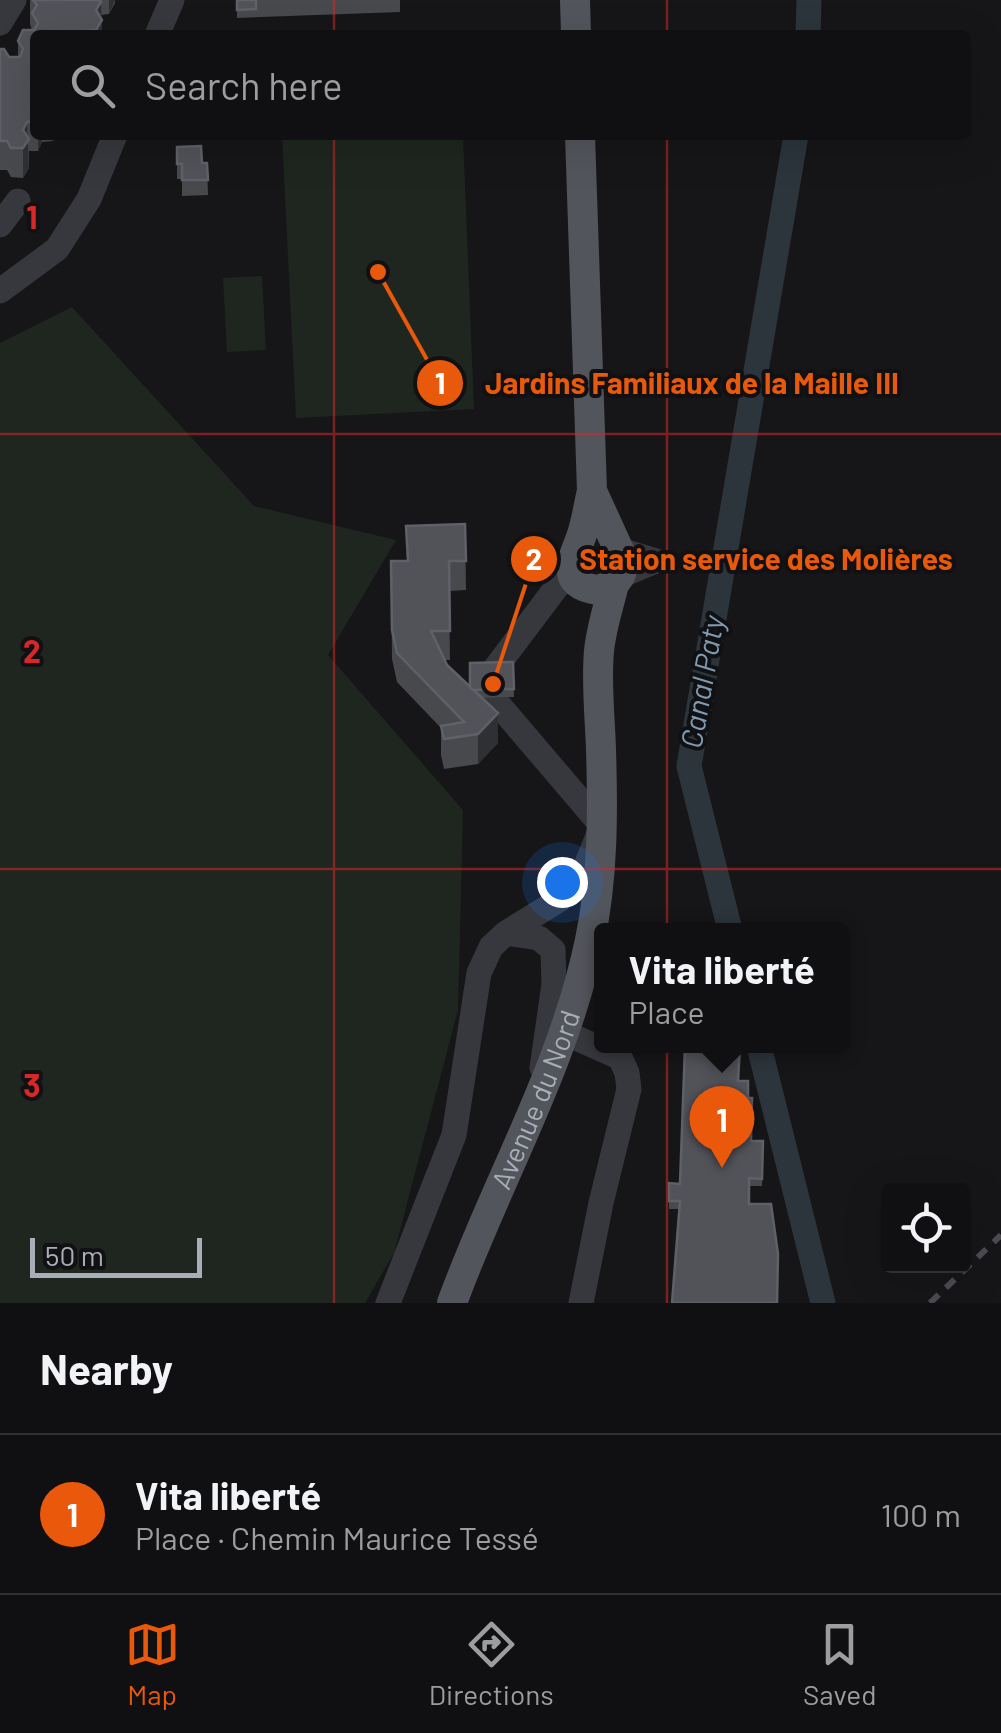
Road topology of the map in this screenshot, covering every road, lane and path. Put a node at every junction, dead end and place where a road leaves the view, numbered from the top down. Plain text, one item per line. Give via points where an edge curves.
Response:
1 (14, 0) edge
2 (172, 0) edge
3 (574, 0) edge
4 (0, 22) edge
5 (159, 30) edge
6 (576, 30) edge
7 (114, 140) edge
8 (580, 140) edge
9 (18, 201) dead end
10 (0, 225) edge
11 (0, 291) edge
12 (592, 490) junction
13 (617, 563) junction
14 (577, 565) junction
15 (599, 650) junction
16 (494, 670) edge
17 (493, 698) edge
18 (602, 826) junction
19 (598, 890) junction
20 (603, 923) edge
21 (506, 934) junction
22 (563, 1032) junction
23 (594, 1043) edge
24 (618, 1053) edge
25 (537, 1100) junction
26 (388, 1303) edge
27 (452, 1303) edge
28 (582, 1303) edge

1 - 4 street
2 - 5 street
3 - 6 main road
7 - 11 street via 57,249
8 - 12 main road
9 - 10 street
12 - 13 main road
12 - 14 main road
13 - 14 main road via 597,590
13 - 14 main road via 593,537
13 - 15 main road, Avenue du Nord
14 - 15 main road, Avenue du Nord
14 - 16 street
15 - 18 main road, Avenue du Nord
17 - 18 street
18 - 19 main road, Avenue du Nord
18 - 21 street via 582,876 559,900
19 - 20 street
19 - 22 main road, Avenue du Nord
21 - 25 street via 539,938 553,950
21 - 26 street via 479,973 454,1135
22 - 23 street
22 - 25 main road, Avenue du Nord
24 - 28 street via 629,1089
25 - 27 main road, Avenue du Nord

